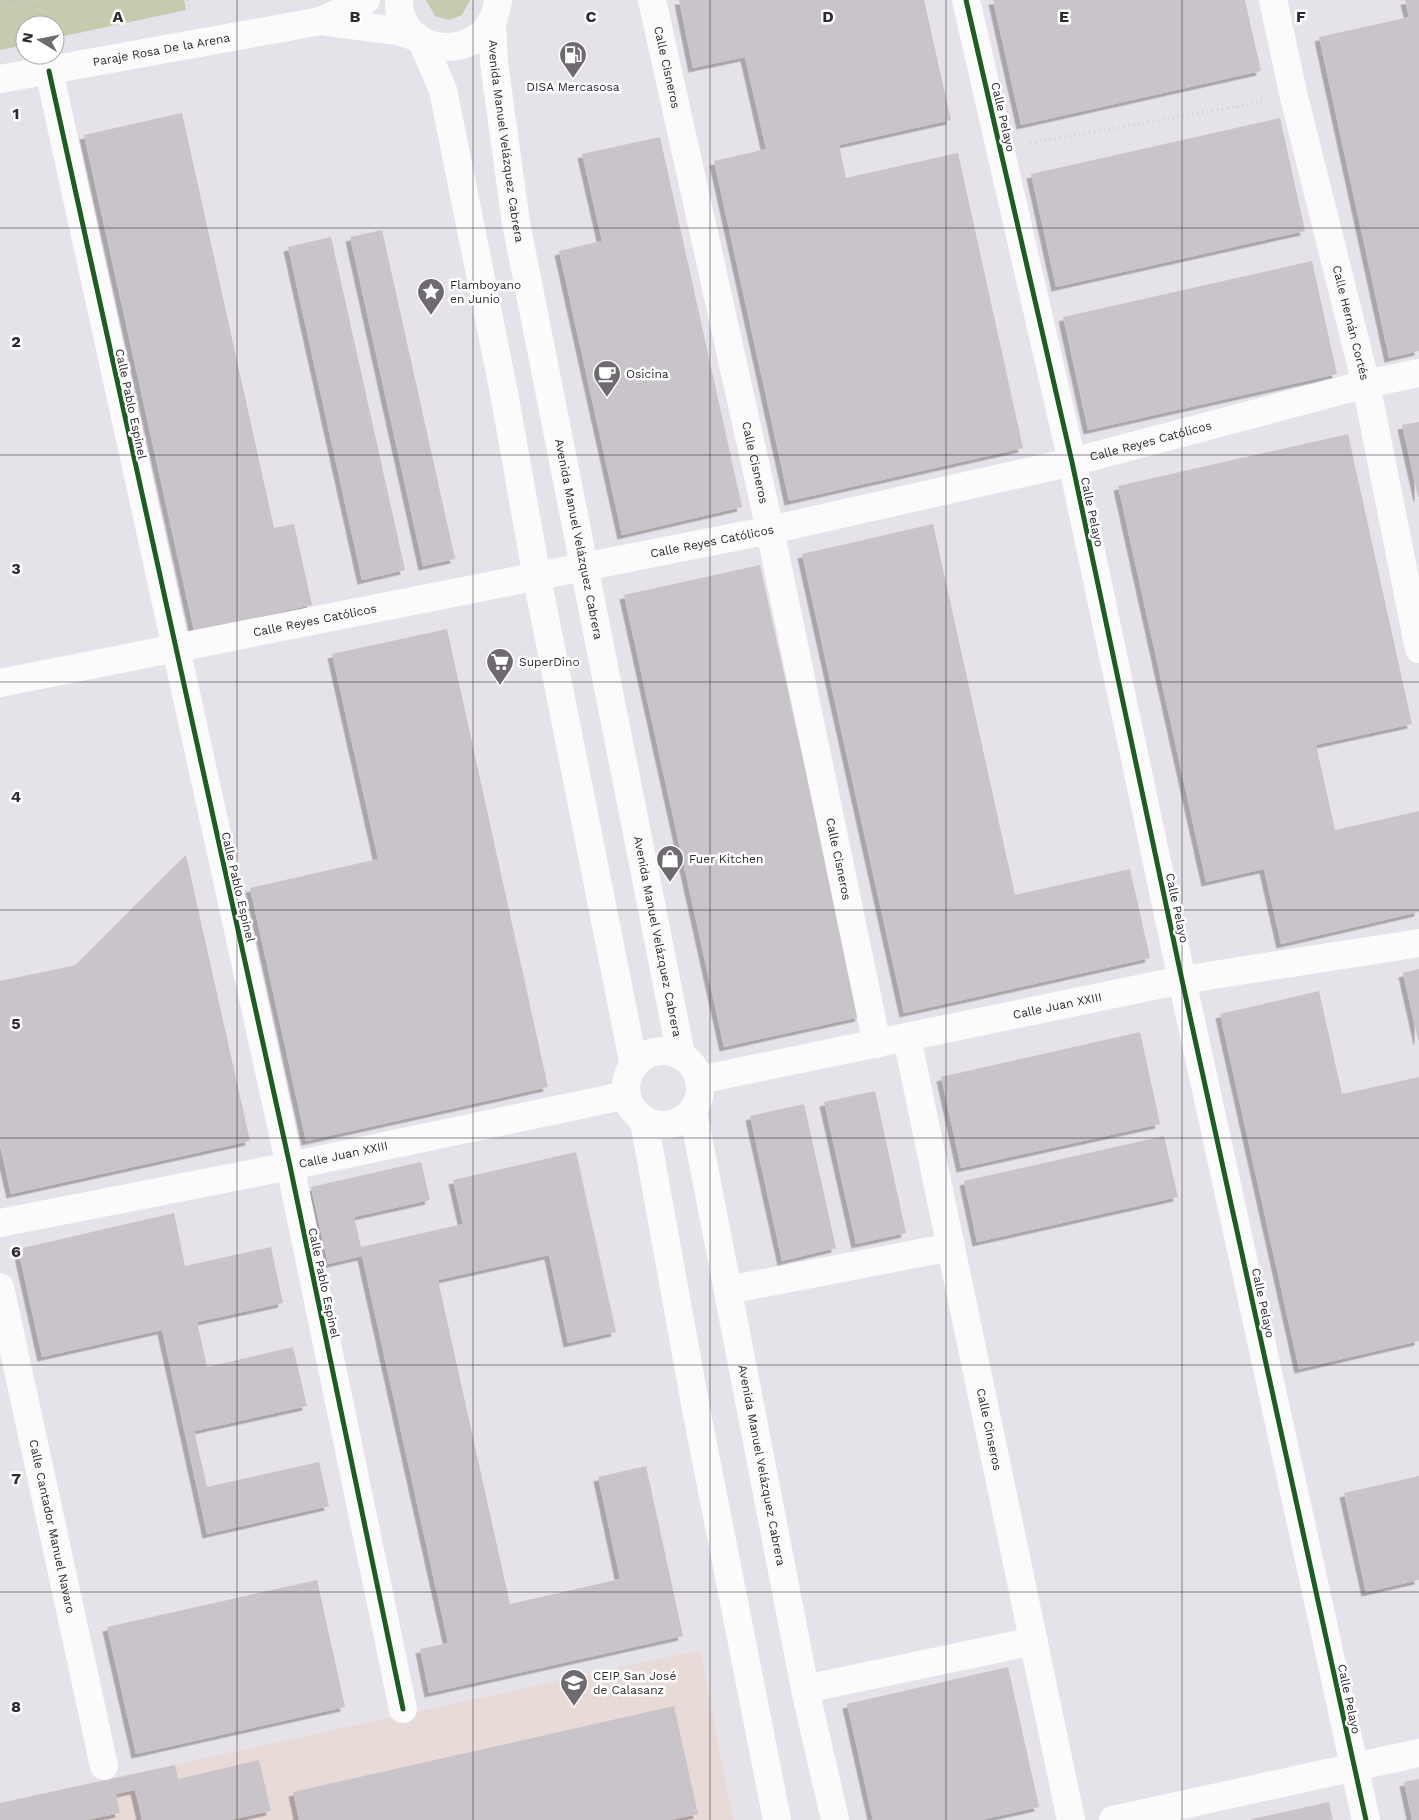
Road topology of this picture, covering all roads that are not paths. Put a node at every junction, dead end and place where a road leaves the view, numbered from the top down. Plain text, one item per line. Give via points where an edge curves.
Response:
1 (366, 0) edge
2 (398, 0) edge
3 (652, 0) edge
4 (966, 0) edge
5 (1273, 0) edge
6 (495, 11) edge
7 (321, 21) junction
8 (420, 39) junction
9 (49, 70) junction
10 (0, 78) edge
11 (1419, 373) edge
12 (1366, 384) junction
13 (1072, 462) junction
14 (770, 530) junction
15 (585, 568) junction
16 (537, 578) junction
17 (174, 649) junction
18 (1419, 650) edge
19 (0, 683) edge
20 (1419, 943) edge
21 (1182, 980) junction
22 (907, 1038) junction
23 (877, 1044) junction
24 (681, 1055) junction
25 (634, 1066) junction
26 (699, 1080) junction
27 (627, 1095) junction
28 (693, 1111) junction
29 (644, 1121) junction
30 (290, 1166) junction
31 (0, 1223) edge
32 (951, 1247) junction
33 (0, 1287) edge
34 (728, 1290) junction
35 (1034, 1641) junction
36 (805, 1690) junction
37 (403, 1709) dead end
38 (1419, 1753) edge
39 (104, 1766) dead end
40 (1354, 1767) junction
41 (777, 1820) edge
42 (835, 1820) edge
43 (1071, 1820) edge
44 (1113, 1820) edge
45 (1366, 1820) edge

1 - 7 street, Paraje Rosa De la Arena
2 - 8 street via 403,20
3 - 14 street, Calle Cisneros
4 - 13 street, Calle Pelayo
5 - 12 street, Calle Hernán Cortés
6 - 8 street, Paraje Rosa De la Arena via 482,35 468,44 453,48 437,47
6 - 15 street, Avenida Manuel Velázquez Cabrera via 494,63 516,223
7 - 8 street, Paraje Rosa De la Arena via 397,31
7 - 9 street, Paraje Rosa De la Arena
8 - 16 street via 443,90 504,393
9 - 10 street, Paraje Rosa De la Arena
9 - 17 street, Calle Pablo Espinel
11 - 12 street, Calle Reyes Católicos
12 - 13 street, Calle Reyes Católicos
12 - 18 street, Calle Hernán Cortés
13 - 14 street, Calle Reyes Católicos
13 - 21 street, Calle Pelayo
14 - 15 street, Calle Reyes Católicos
14 - 23 street, Calle Cisneros
15 - 16 street, Calle Reyes Católicos
15 - 24 street, Avenida Manuel Velázquez Cabrera
16 - 17 street, Calle Reyes Católicos
16 - 25 street
17 - 19 street, Calle Reyes Católicos
17 - 30 street, Calle Pablo Espinel
20 - 21 street, Calle Juan XXIII
21 - 22 street, Calle Juan XXIII
21 - 40 street, Calle Pelayo
22 - 23 street, Calle Juan XXIII
22 - 32 street, Calle Cinseros
23 - 26 street, Calle Juan XXIII
24 - 25 street via 668,1051 653,1052
24 - 26 street via 693,1066
25 - 27 street via 629,1076
26 - 28 street via 698,1100
27 - 29 street via 637,1115
27 - 30 street, Calle Juan XXIII
28 - 29 street via 672,1125 660,1126
28 - 34 street, Avenida Manuel Velázquez Cabrera
29 - 41 street via 696,1409
30 - 31 street, Calle Juan XXIII
30 - 37 street, Calle Pablo Espinel
32 - 34 street
32 - 35 street, Calle Cinseros
33 - 39 street, Calle Cantador Manuel Navaro
34 - 36 street, Avenida Manuel Velázquez Cabrera
35 - 36 street
35 - 43 street, Calle Cinseros
36 - 42 street, Avenida Manuel Velázquez Cabrera
38 - 40 street
40 - 44 street
40 - 45 street, Calle Pelayo

